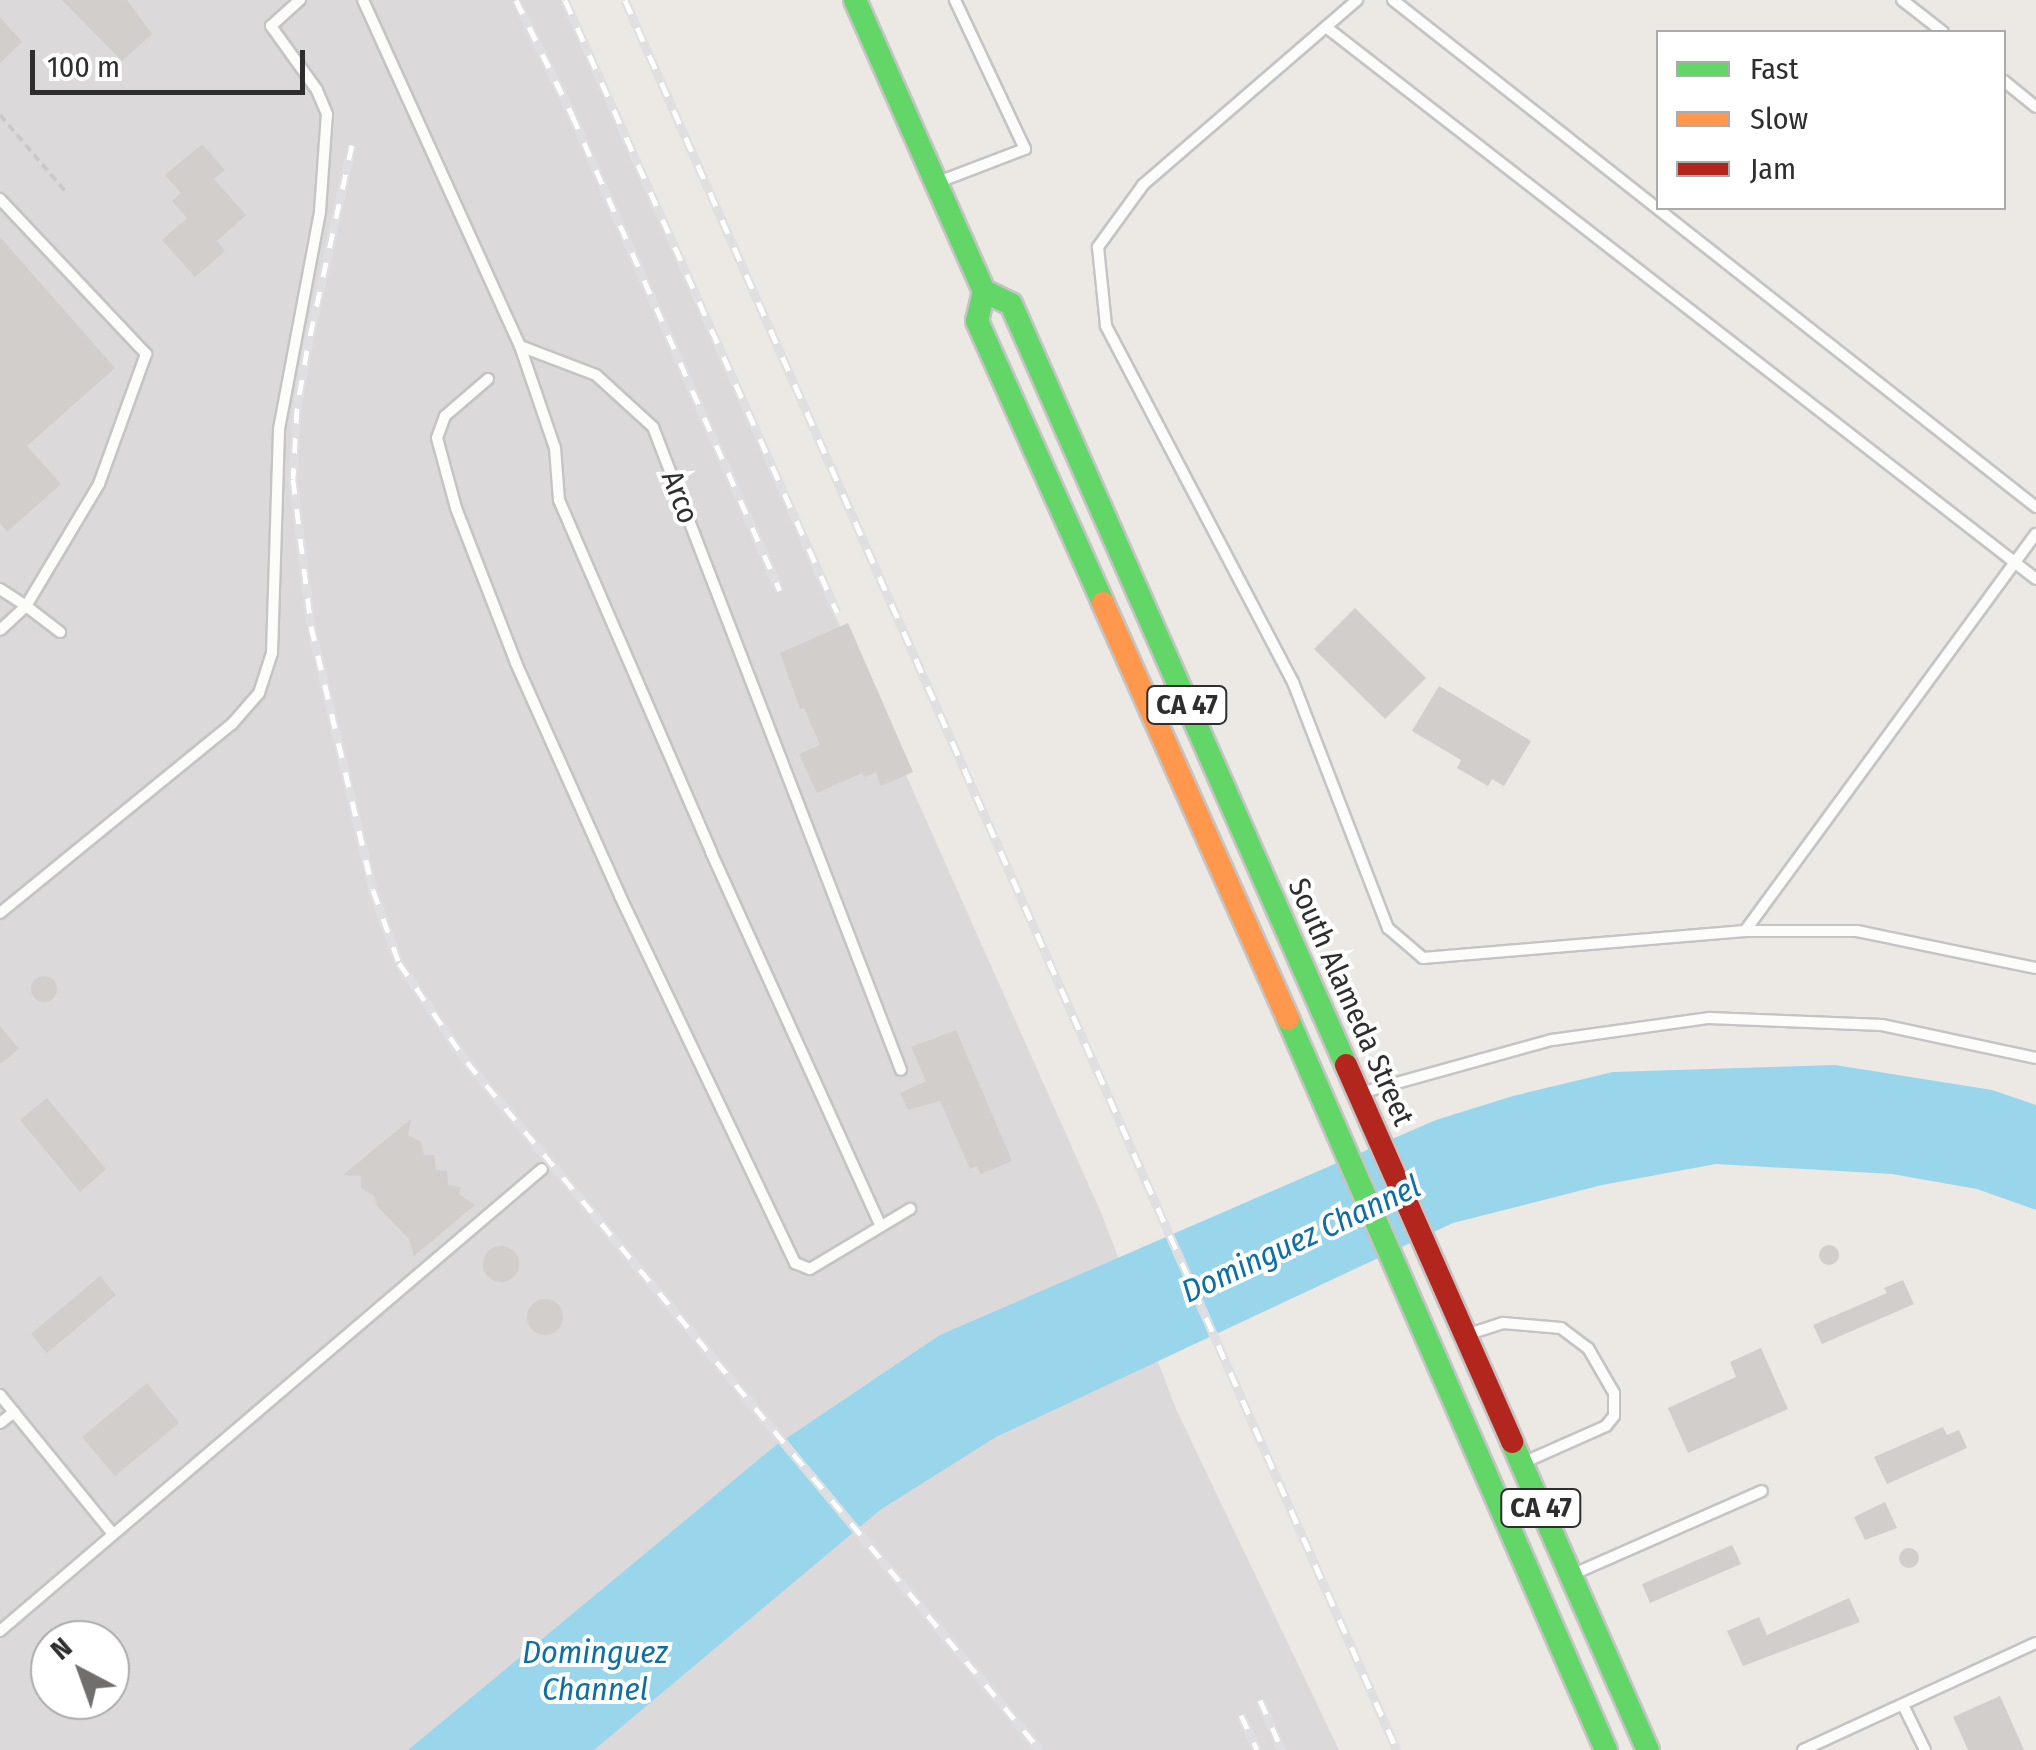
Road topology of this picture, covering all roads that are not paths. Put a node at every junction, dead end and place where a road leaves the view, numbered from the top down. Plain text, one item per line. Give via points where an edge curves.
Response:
1 (300, 0) edge
2 (363, 0) edge
3 (855, 0) edge
4 (956, 0) edge
5 (1357, 0) edge
6 (1393, 0) edge
7 (1902, 0) edge
8 (1326, 27) junction
9 (1940, 30) edge
10 (2006, 83) edge
11 (2036, 108) edge
12 (936, 183) junction
13 (0, 199) edge
14 (1656, 207) edge
15 (1659, 210) edge
16 (984, 291) junction
17 (520, 346) junction
18 (488, 379) dead end
19 (2036, 507) edge
20 (2036, 534) edge
21 (2015, 562) junction
22 (2036, 579) edge
23 (0, 588) edge
24 (26, 606) junction
25 (0, 630) edge
26 (60, 632) dead end
27 (0, 913) edge
28 (1744, 931) junction
29 (2036, 968) edge
30 (2036, 1058) edge
31 (901, 1070) dead end
32 (1361, 1100) junction
33 (542, 1169) dead end
34 (910, 1208) dead end
35 (881, 1226) junction
36 (1465, 1335) junction
37 (0, 1395) edge
38 (14, 1412) junction
39 (0, 1423) edge
40 (1521, 1464) junction
41 (1762, 1491) dead end
42 (112, 1534) junction
43 (1571, 1576) junction
44 (1538, 1591) junction
45 (0, 1630) edge
46 (2036, 1643) edge
47 (1903, 1705) junction
48 (1606, 1750) edge
49 (1648, 1750) edge
50 (1803, 1750) edge
51 (1925, 1750) edge

1 - 27 lane via 272,26 327,114 320,210 279,430 268,666 259,693 232,724
2 - 17 lane
3 - 12 main road, South Alameda Street / CA 47
4 - 12 lane via 1025,149
5 - 8 lane
6 - 14 lane
7 - 9 lane
8 - 21 lane
8 - 28 lane via 1143,185 1098,247 1106,326 1293,682 1388,928 1423,958
10 - 11 lane
12 - 16 main road, South Alameda Street / CA 47
13 - 24 lane via 146,354 99,484
15 - 19 lane
16 - 32 main road, South Alameda Street / CA 47 via 1011,304
16 - 44 main road, South Alameda Street / CA 47 via 977,320
17 - 31 lane, Arco via 596,374 652,426
17 - 35 lane via 555,448 559,500
18 - 35 lane via 440,424 438,450 516,663 795,1263 810,1268
20 - 21 lane
21 - 22 lane
21 - 28 lane
23 - 24 lane
24 - 25 lane
24 - 26 lane
28 - 29 lane via 1856,931
30 - 32 lane via 1882,1026 1708,1018 1552,1040
32 - 36 main road, South Alameda Street / CA 47
33 - 42 lane
34 - 35 lane
36 - 40 main road, South Alameda Street / CA 47
36 - 40 lane via 1503,1323 1560,1328 1588,1348 1614,1393 1614,1416 1606,1426
37 - 38 lane
38 - 39 lane
38 - 42 lane
40 - 43 main road, South Alameda Street / CA 47
41 - 43 lane
42 - 45 lane
43 - 44 lane
43 - 49 main road, South Alameda Street / CA 47
44 - 48 main road, South Alameda Street / CA 47
46 - 47 lane
47 - 50 lane
47 - 51 lane

